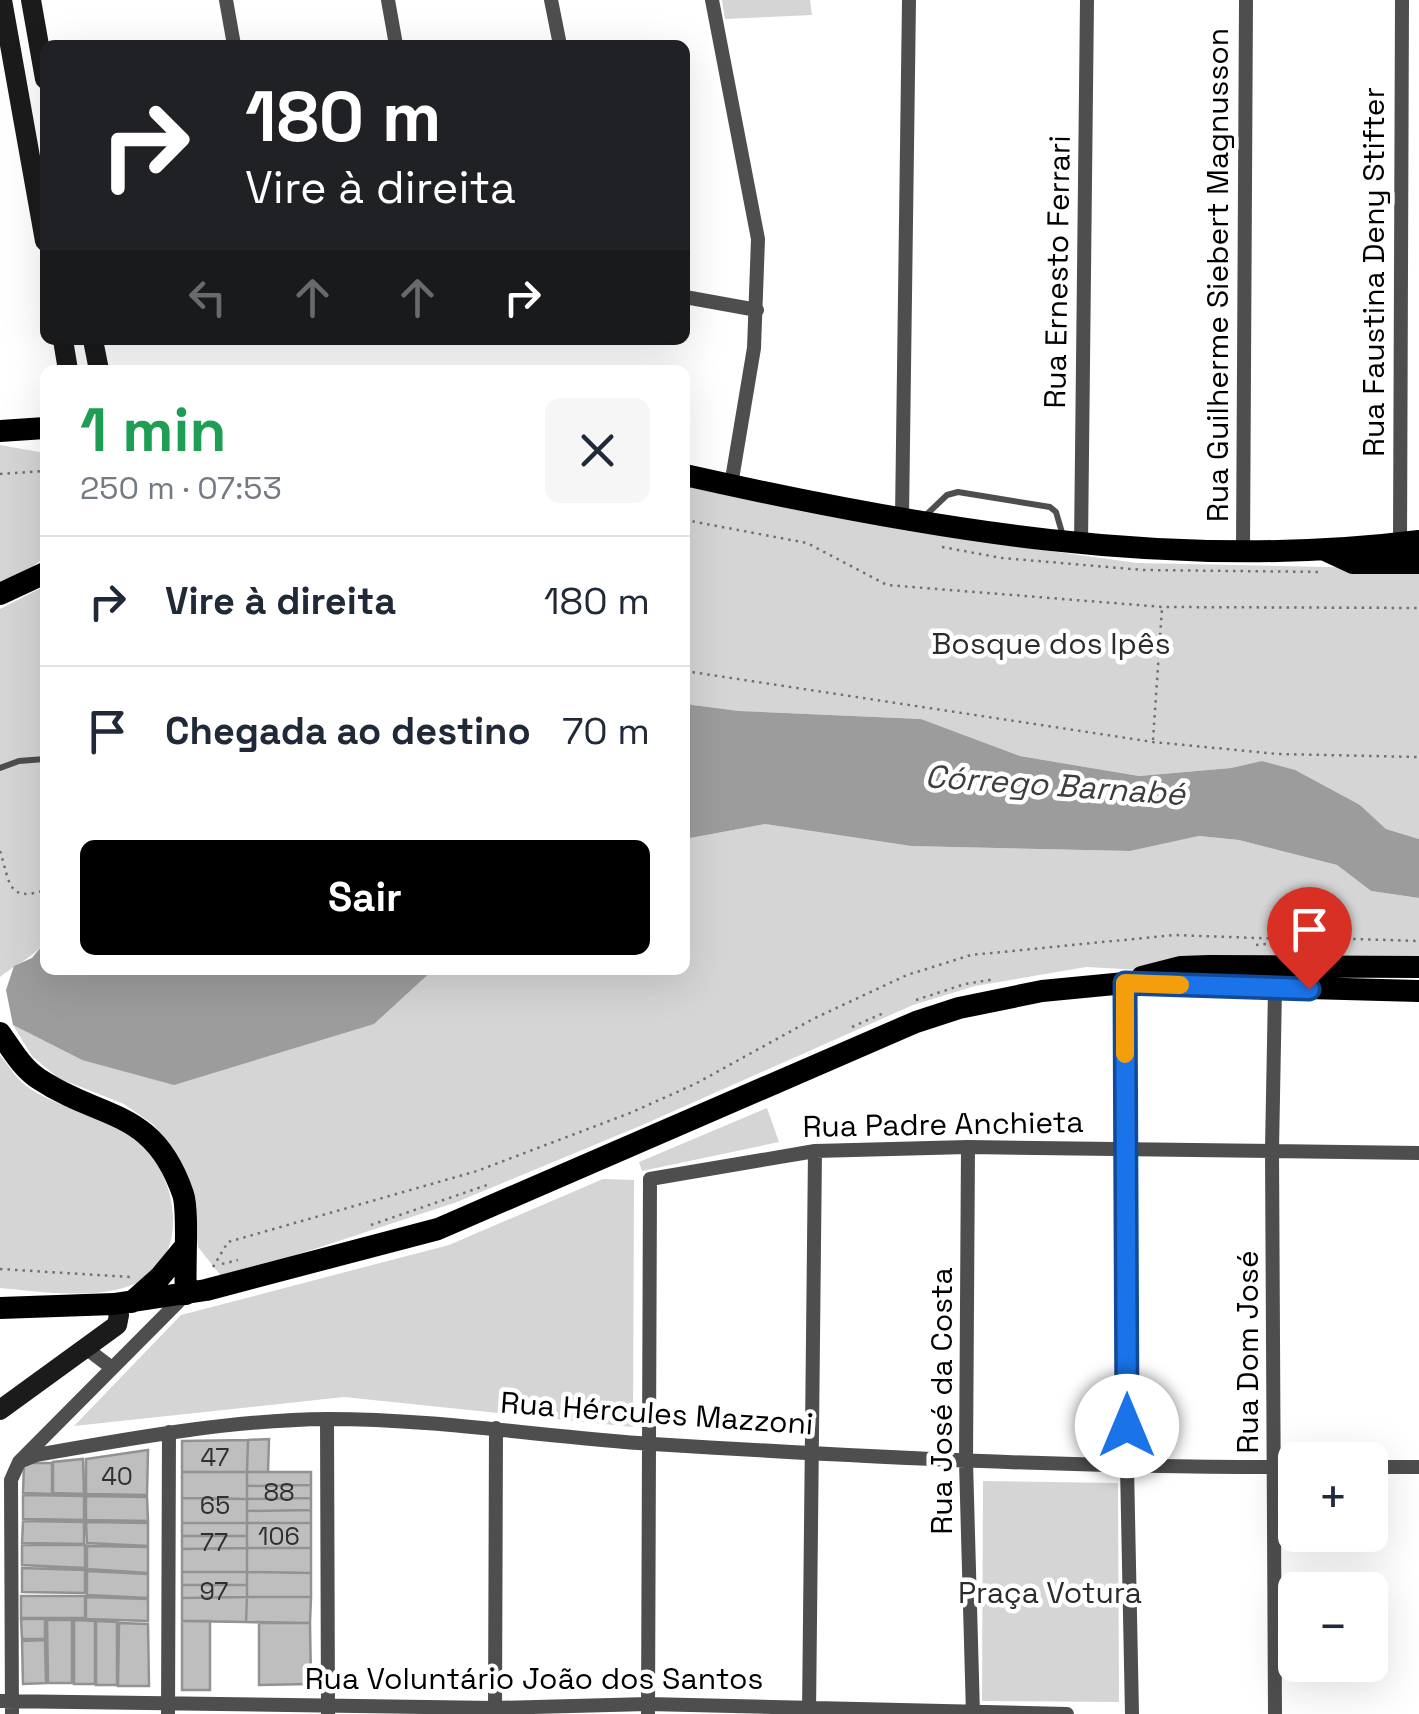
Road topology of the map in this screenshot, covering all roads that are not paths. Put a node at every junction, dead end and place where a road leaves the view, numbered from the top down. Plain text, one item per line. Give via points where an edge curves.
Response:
1 (2, 0) edge
2 (31, 0) edge
3 (226, 0) edge
4 (388, 0) edge
5 (551, 0) edge
6 (712, 0) edge
7 (909, 0) edge
8 (1087, 0) edge
9 (1246, 0) edge
10 (1402, 0) edge
11 (233, 40) edge
12 (395, 40) edge
13 (559, 40) edge
14 (40, 51) edge
15 (40, 213) edge
16 (690, 298) edge
17 (757, 310) junction
18 (690, 476) edge
19 (732, 486) junction
20 (911, 519) junction
21 (1409, 542) edge
22 (1073, 544) junction
23 (1322, 548) junction
24 (1242, 551) junction
25 (1419, 564) edge
26 (40, 574) edge
27 (0, 594) edge
28 (40, 760) edge
29 (0, 768) edge
30 (1419, 967) edge
31 (1125, 983) junction
32 (1276, 989) junction
33 (1419, 991) edge
34 (0, 1033) edge
35 (968, 1147) junction
36 (1125, 1147) junction
37 (815, 1150) junction
38 (1272, 1150) junction
39 (1419, 1153) edge
40 (184, 1248) junction
41 (186, 1294) junction
42 (123, 1303) junction
43 (0, 1308) edge
44 (87, 1349) junction
45 (112, 1368) junction
46 (0, 1410) edge
47 (327, 1419) junction
48 (496, 1428) junction
49 (169, 1432) junction
50 (648, 1444) junction
51 (812, 1452) junction
52 (19, 1462) junction
53 (966, 1462) junction
54 (1127, 1466) junction
55 (1275, 1467) junction
56 (1388, 1467) edge
57 (1419, 1467) edge
58 (8, 1705) edge
59 (168, 1709) edge
60 (328, 1709) edge
61 (648, 1709) edge
62 (495, 1711) edge
63 (809, 1711) edge
64 (973, 1714) edge
65 (1067, 1714) edge
66 (1132, 1714) edge
67 (1275, 1714) edge

1 - 15 street
2 - 14 street
3 - 11 street
4 - 12 street
5 - 13 street
6 - 17 street via 758,239
7 - 20 street
8 - 22 street, Rua Ernesto Ferrari
9 - 24 street, Rua Guilherme Siebert Magnusson
10 - 21 street, Rua Faustina Deny Stifter
16 - 17 street
17 - 19 street
18 - 19 main road
19 - 20 main road
20 - 22 main road
20 - 22 lane via 958,492 1050,507
21 - 23 main road
22 - 24 main road
23 - 24 main road
23 - 25 main road via 1354,563
26 - 27 main road
28 - 29 lane
30 - 31 main road via 1182,967
31 - 32 main road
31 - 36 street
31 - 41 main road via 1042,992 916,1022 438,1230
32 - 33 main road
32 - 38 street, Rua Dom José
34 - 40 main road via 38,1079 144,1130 184,1198
35 - 36 street, Rua Padre Anchieta
35 - 37 street, Rua Padre Anchieta
35 - 53 street, Rua José da Costa
36 - 38 street, Rua Padre Anchieta
36 - 54 street
37 - 50 street, Rua Padre Anchieta via 650,1179
37 - 51 street
38 - 39 street, Rua Padre Anchieta
38 - 55 street, Rua Dom José
40 - 41 main road
40 - 42 main road
41 - 42 main road
41 - 45 street
42 - 43 main road
42 - 44 street via 118,1325
44 - 45 street
44 - 46 street
45 - 52 street
47 - 48 street, Rua Hércules Mazzoni
47 - 49 street, Rua Hércules Mazzoni
47 - 60 street
48 - 50 street, Rua Hércules Mazzoni
48 - 62 street
49 - 52 street, Rua Hércules Mazzoni
49 - 59 street
50 - 51 street, Rua Hércules Mazzoni
50 - 61 street
51 - 53 street, Rua Hércules Mazzoni
51 - 63 street
52 - 58 street via 12,1480
53 - 54 street, Rua Hércules Mazzoni
53 - 64 street, Rua José da Costa
54 - 55 street, Rua Hércules Mazzoni
54 - 66 street
55 - 67 street, Rua Dom José
56 - 57 street
58 - 59 street, Rua Voluntário João dos Santos
59 - 60 street, Rua Voluntário João dos Santos
60 - 62 street, Rua Voluntário João dos Santos
61 - 62 street, Rua Voluntário João dos Santos
61 - 63 street, Rua Voluntário João dos Santos
63 - 64 street, Rua Voluntário João dos Santos
64 - 65 street, Rua Voluntário João dos Santos

